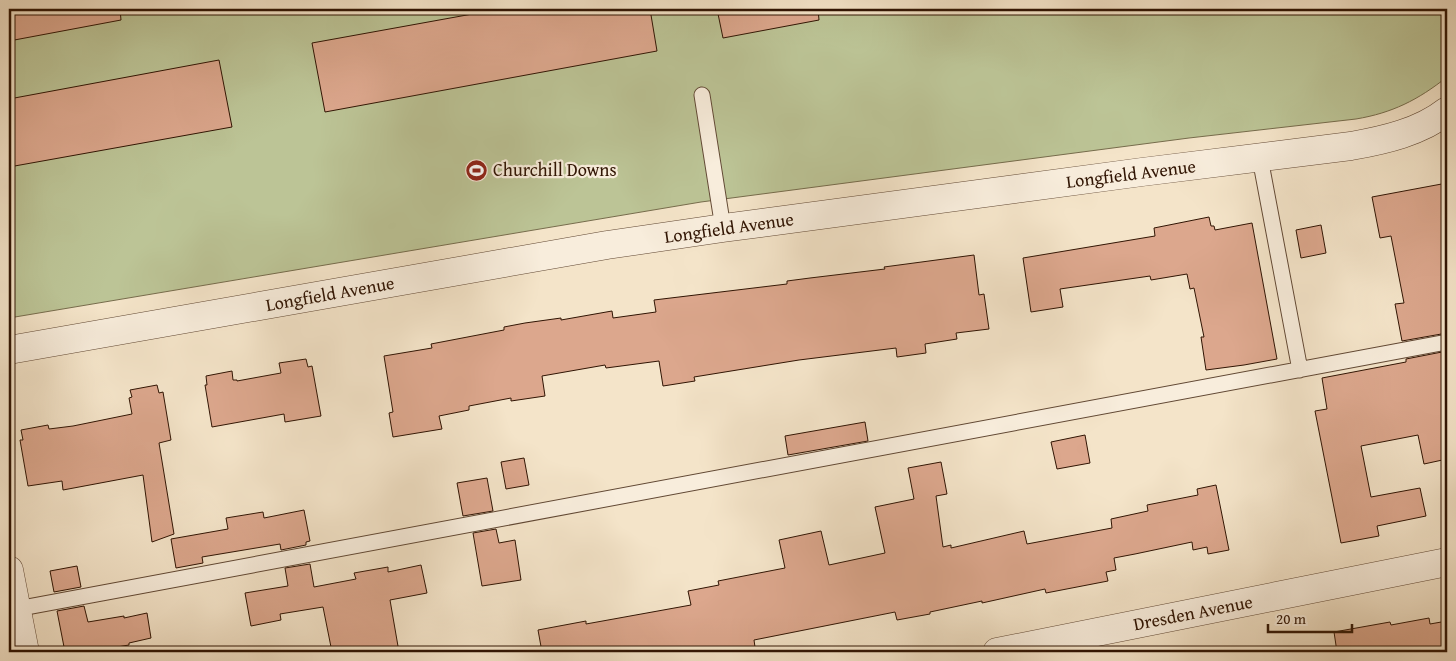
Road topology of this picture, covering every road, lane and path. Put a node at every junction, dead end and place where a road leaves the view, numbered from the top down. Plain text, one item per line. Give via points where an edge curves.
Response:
1 (702, 94) dead end
2 (1447, 111) edge
3 (1260, 158) junction
4 (723, 228) junction
5 (1447, 342) edge
6 (9, 350) edge
7 (1300, 370) junction
8 (1447, 562) edge
9 (9, 570) edge
10 (13, 609) edge
11 (25, 652) edge
12 (997, 652) edge

1 - 4 lane
2 - 3 street, Longfield Avenue via 1406,133 1380,141
3 - 4 street, Longfield Avenue
3 - 7 lane
4 - 6 street, Longfield Avenue via 607,245
5 - 7 lane
7 - 10 lane
8 - 12 street, Dresden Avenue
9 - 10 street
10 - 11 street

